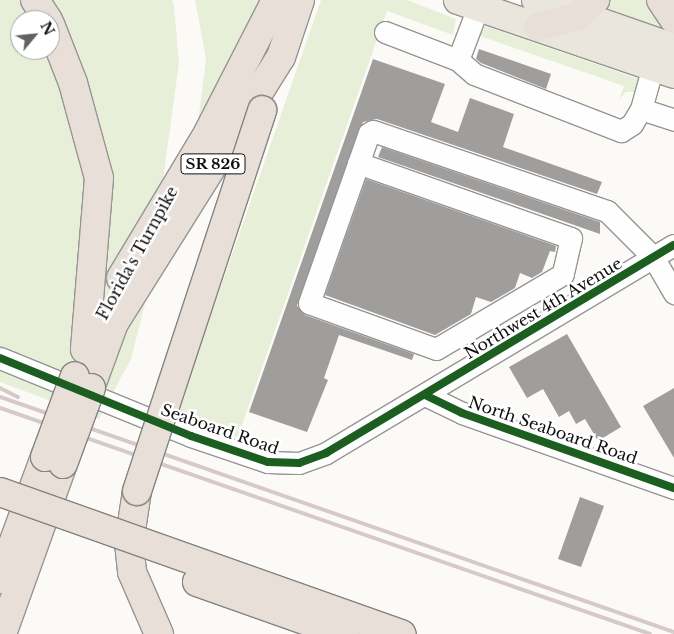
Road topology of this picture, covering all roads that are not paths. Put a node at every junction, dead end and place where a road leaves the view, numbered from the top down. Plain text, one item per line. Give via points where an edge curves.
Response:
1 (276, 0) edge
2 (300, 0) edge
3 (536, 0) edge
4 (661, 0) edge
5 (468, 3) edge
6 (587, 8) edge
7 (674, 19) edge
8 (538, 27) junction
9 (385, 32) dead end
10 (674, 48) edge
11 (60, 50) edge
12 (281, 57) junction
13 (458, 60) junction
14 (664, 70) edge
15 (641, 109) junction
16 (674, 120) edge
17 (358, 163) junction
18 (674, 244) edge
19 (654, 257) junction
20 (674, 293) edge
21 (85, 349) junction
22 (436, 349) junction
23 (0, 358) edge
24 (463, 372) junction
25 (84, 380) junction
26 (425, 395) junction
27 (54, 461) junction
28 (674, 488) edge
29 (0, 492) edge
30 (0, 512) edge
31 (0, 579) edge
32 (3, 632) edge
33 (159, 634) edge
34 (344, 634) edge
35 (402, 634) edge

1 - 21 highway, Florida's Turnpike via 208,133 156,213
2 - 12 highway, SR 826
3 - 6 main road
4 - 7 highway
5 - 8 main road
5 - 13 street
6 - 8 highway
6 - 10 main road
8 - 14 main road
9 - 13 street
11 - 21 highway, SR 826 via 100,178
12 - 25 highway, SR 826 via 114,323
12 - 33 highway, bridge via 137,491 129,543 132,572
13 - 15 street via 474,74 620,131 632,124
14 - 15 street
15 - 16 street
17 - 19 street via 373,131 607,211
17 - 22 street via 309,303
17 - 22 street via 571,238 564,274
18 - 19 street, Northwest 4th Avenue
19 - 20 street
19 - 24 street, Northwest 4th Avenue
21 - 25 highway, SR 826
22 - 24 street
23 - 26 street, Seaboard Road via 191,436 283,465 326,453
24 - 26 street, Northwest 4th Avenue
25 - 27 highway, SR 826, bridge
26 - 28 street, North Seaboard Road via 462,413
27 - 31 highway, SR 826
27 - 32 highway, SR 826
29 - 35 highway, bridge
30 - 34 highway, bridge

